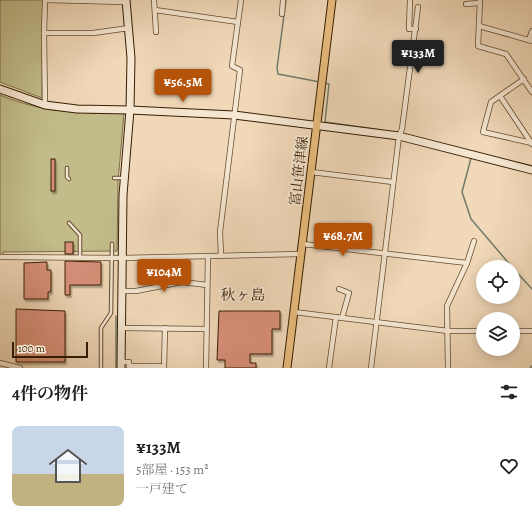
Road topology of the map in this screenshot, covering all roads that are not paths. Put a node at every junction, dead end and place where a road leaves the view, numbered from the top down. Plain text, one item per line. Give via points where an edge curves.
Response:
1 (154, 0) edge
2 (241, 0) edge
3 (283, 0) edge
4 (332, 0) edge
5 (410, 0) edge
6 (45, 1) edge
7 (126, 1) edge
8 (480, 2) edge
9 (466, 4) dead end
10 (418, 7) dead end
11 (155, 10) junction
12 (282, 14) dead end
13 (238, 22) junction
14 (479, 26) junction
15 (129, 28) junction
16 (416, 29) junction
17 (532, 31) edge
18 (156, 32) dead end
19 (44, 33) junction
20 (531, 41) edge
21 (524, 79) junction
22 (0, 89) edge
23 (532, 92) edge
24 (500, 96) junction
25 (45, 104) junction
26 (130, 110) junction
27 (234, 115) junction
28 (317, 126) junction
29 (399, 136) junction
30 (532, 144) edge
31 (67, 168) dead end
32 (532, 170) edge
33 (311, 172) junction
34 (114, 178) dead end
35 (124, 178) junction
36 (69, 179) dead end
37 (393, 182) junction
38 (69, 223) dead end
39 (474, 241) dead end
40 (112, 244) dead end
41 (303, 244) junction
42 (301, 254) junction
43 (384, 254) junction
44 (221, 255) junction
45 (208, 256) junction
46 (0, 257) edge
47 (80, 258) junction
48 (111, 258) junction
49 (122, 258) junction
50 (467, 263) junction
51 (207, 285) junction
52 (339, 289) dead end
53 (121, 291) junction
54 (294, 312) junction
55 (336, 317) junction
56 (342, 318) junction
57 (376, 322) junction
58 (122, 328) junction
59 (164, 328) junction
60 (206, 329) junction
61 (448, 331) junction
62 (476, 331) edge
63 (520, 331) edge
64 (532, 331) edge
65 (0, 362) edge
66 (121, 365) edge
67 (129, 367) edge
68 (20, 368) edge
69 (101, 368) edge
70 (160, 368) edge
71 (164, 368) edge
72 (206, 368) edge
73 (288, 368) edge
74 (329, 368) edge
75 (371, 368) edge
76 (448, 368) edge

1 - 11 street
2 - 13 street
3 - 12 street
4 - 28 main road, 富山笹津線
5 - 16 street via 409,28
6 - 7 street
6 - 19 street
7 - 15 street
8 - 9 street
8 - 14 street
10 - 16 street
11 - 13 street
11 - 18 street
13 - 27 street via 232,66 240,70
14 - 20 street
14 - 21 street via 478,46 506,54
15 - 19 street via 94,33
15 - 26 street
16 - 29 street via 402,130
17 - 20 street
19 - 25 street
21 - 23 street
21 - 24 street
22 - 25 street
24 - 30 street
24 - 30 street via 491,102 483,132
25 - 26 street via 77,109
26 - 27 street
26 - 35 street
27 - 28 street
27 - 44 street via 220,232
28 - 29 street
28 - 33 main road, 富山笹津線
29 - 32 street
29 - 37 street
31 - 36 lane
33 - 37 street
33 - 41 main road, 富山笹津線
34 - 35 lane
35 - 49 street
37 - 43 street
38 - 47 lane via 80,235
39 - 50 street
40 - 48 lane
41 - 42 main road, 富山笹津線
41 - 43 street
42 - 44 street
42 - 54 main road, 富山笹津線
43 - 50 street
43 - 57 street
44 - 45 street
45 - 49 street
45 - 51 street
46 - 47 street
47 - 48 street
48 - 49 street
48 - 69 lane via 111,313 101,328
49 - 53 street
50 - 61 street via 447,306
51 - 53 street via 182,282 136,291
51 - 60 street
52 - 56 street via 349,293
53 - 58 street
54 - 55 street
54 - 73 main road, 富山笹津線
55 - 56 street
55 - 74 street
56 - 57 street
57 - 61 street
57 - 75 street
58 - 59 street
58 - 66 street
59 - 60 street
59 - 71 street
60 - 72 street
61 - 62 street
61 - 76 street
63 - 64 street
65 - 68 street
66 - 67 street via 129,362
67 - 70 street

